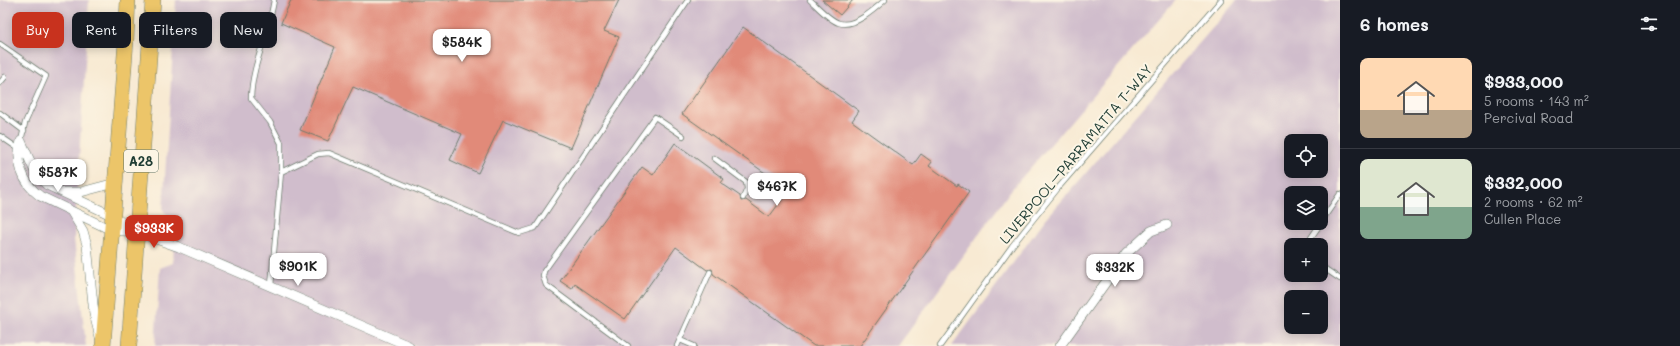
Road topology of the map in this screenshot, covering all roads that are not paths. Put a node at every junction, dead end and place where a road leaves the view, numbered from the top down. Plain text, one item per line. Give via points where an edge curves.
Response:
1 (128, 0) edge
2 (153, 0) edge
3 (274, 0) edge
4 (688, 0) edge
5 (810, 0) edge
6 (885, 0) edge
7 (1221, 0) edge
8 (0, 44) edge
9 (5, 77) dead end
10 (0, 83) edge
11 (0, 113) edge
12 (24, 131) junction
13 (0, 136) edge
14 (683, 136) dead end
15 (20, 145) junction
16 (714, 158) dead end
17 (281, 172) junction
18 (115, 183) junction
19 (61, 192) junction
20 (1340, 194) edge
21 (743, 198) dead end
22 (71, 211) junction
23 (1328, 212) edge
24 (112, 223) junction
25 (1167, 225) dead end
26 (136, 232) junction
27 (1328, 271) edge
28 (710, 272) dead end
29 (1340, 279) edge
30 (271, 286) junction
31 (680, 340) junction
32 (103, 346) edge
33 (129, 346) edge
34 (409, 346) edge
35 (628, 346) edge
36 (677, 346) edge
37 (694, 346) edge
38 (940, 346) edge
39 (1060, 346) edge

1 - 18 highway, A28
2 - 26 highway, A28
3 - 17 lane via 255,66 251,98 278,134 281,143
4 - 17 lane via 535,228 519,233 329,154 318,154
5 - 6 lane via 835,21 844,24 869,14
7 - 38 lane, LIVERPOOL–PARRAMATTA T-WAY via 1059,187 1012,246
8 - 12 lane via 46,76
9 - 10 lane
11 - 12 lane
12 - 15 lane
13 - 15 lane
14 - 35 lane via 655,117 544,271 546,284
15 - 19 street via 40,180
15 - 22 street via 18,153 23,177 32,190
16 - 21 lane via 746,182 747,189
17 - 30 lane
18 - 19 street via 81,192
18 - 24 highway, A28
19 - 24 street
20 - 23 lane
22 - 24 street
22 - 32 street via 83,231 87,245 94,314
24 - 26 street
24 - 26 street
24 - 32 highway, A28
25 - 39 street via 1151,232 1126,254
26 - 30 street via 174,245
26 - 33 highway, A28
27 - 29 lane
28 - 31 lane
30 - 34 street
31 - 36 lane
31 - 37 lane

